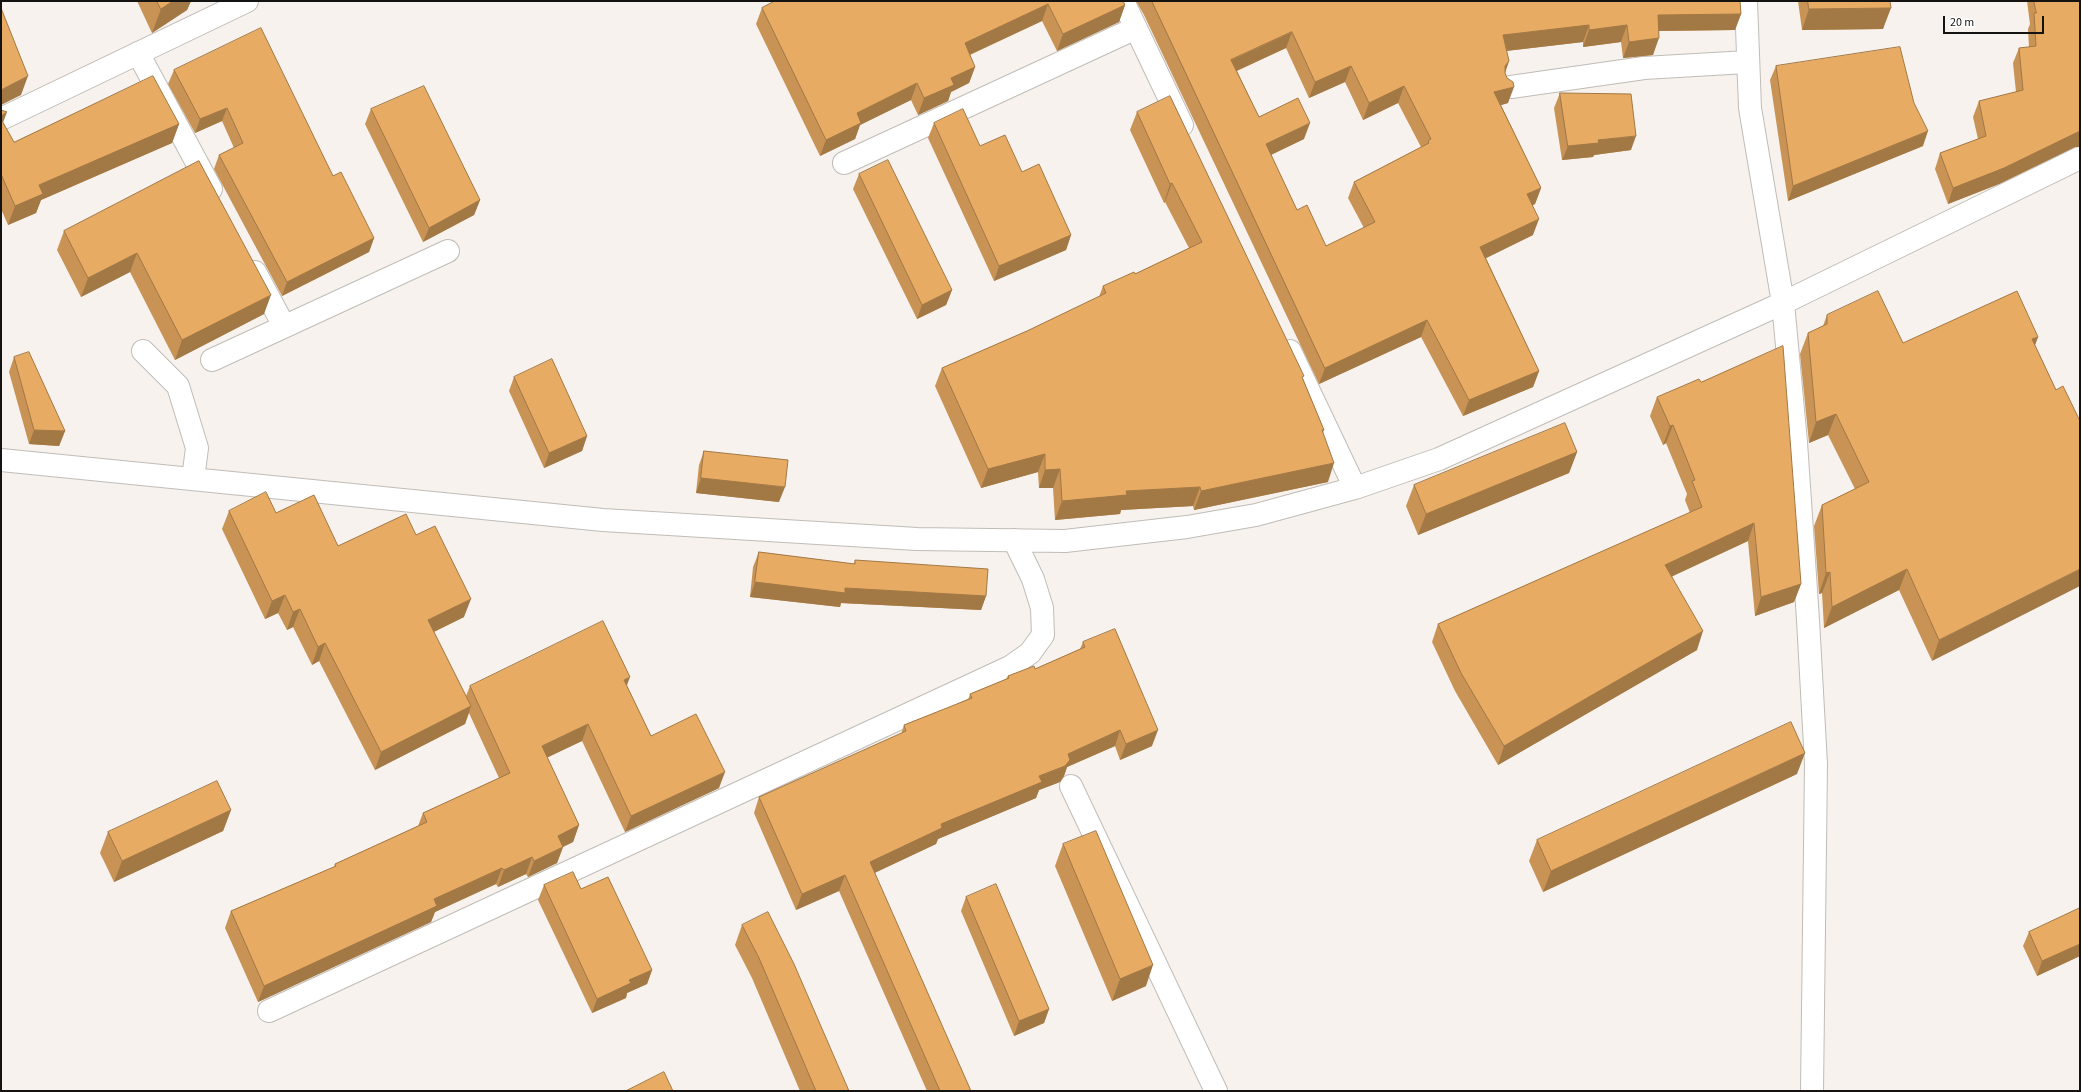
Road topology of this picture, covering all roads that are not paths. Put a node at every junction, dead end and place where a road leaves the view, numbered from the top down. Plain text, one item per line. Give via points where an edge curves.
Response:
1 (247, 1) edge
2 (1123, 1) edge
3 (1746, 1) edge
4 (1136, 28) junction
5 (138, 53) junction
6 (1747, 62) junction
7 (1511, 87) edge
8 (1, 119) edge
9 (1191, 143) edge
10 (2080, 158) edge
11 (844, 163) dead end
12 (220, 207) edge
13 (448, 251) dead end
14 (247, 256) edge
15 (1782, 303) junction
16 (284, 326) junction
17 (1280, 330) edge
18 (143, 351) dead end
19 (212, 360) dead end
20 (1, 460) edge
21 (193, 479) junction
22 (1355, 488) junction
23 (1014, 540) junction
24 (1071, 786) dead end
25 (269, 1011) dead end
26 (1216, 1091) edge
27 (1812, 1091) edge

1 - 5 street
2 - 4 street
3 - 6 street
4 - 9 street
4 - 11 street
5 - 8 street
5 - 12 street
6 - 7 street via 1644,68
6 - 15 street via 1750,108
10 - 15 street
13 - 16 street
14 - 16 street
15 - 22 street via 1439,459
15 - 27 street via 1797,450 1816,764
16 - 19 street
17 - 22 street
18 - 21 street via 178,386 197,448
20 - 21 street
21 - 23 street via 603,520 917,539
22 - 23 street via 1256,515 1187,527 1065,541
23 - 25 street via 1033,579 1042,608 1043,635 1030,653 1010,667
24 - 26 street

